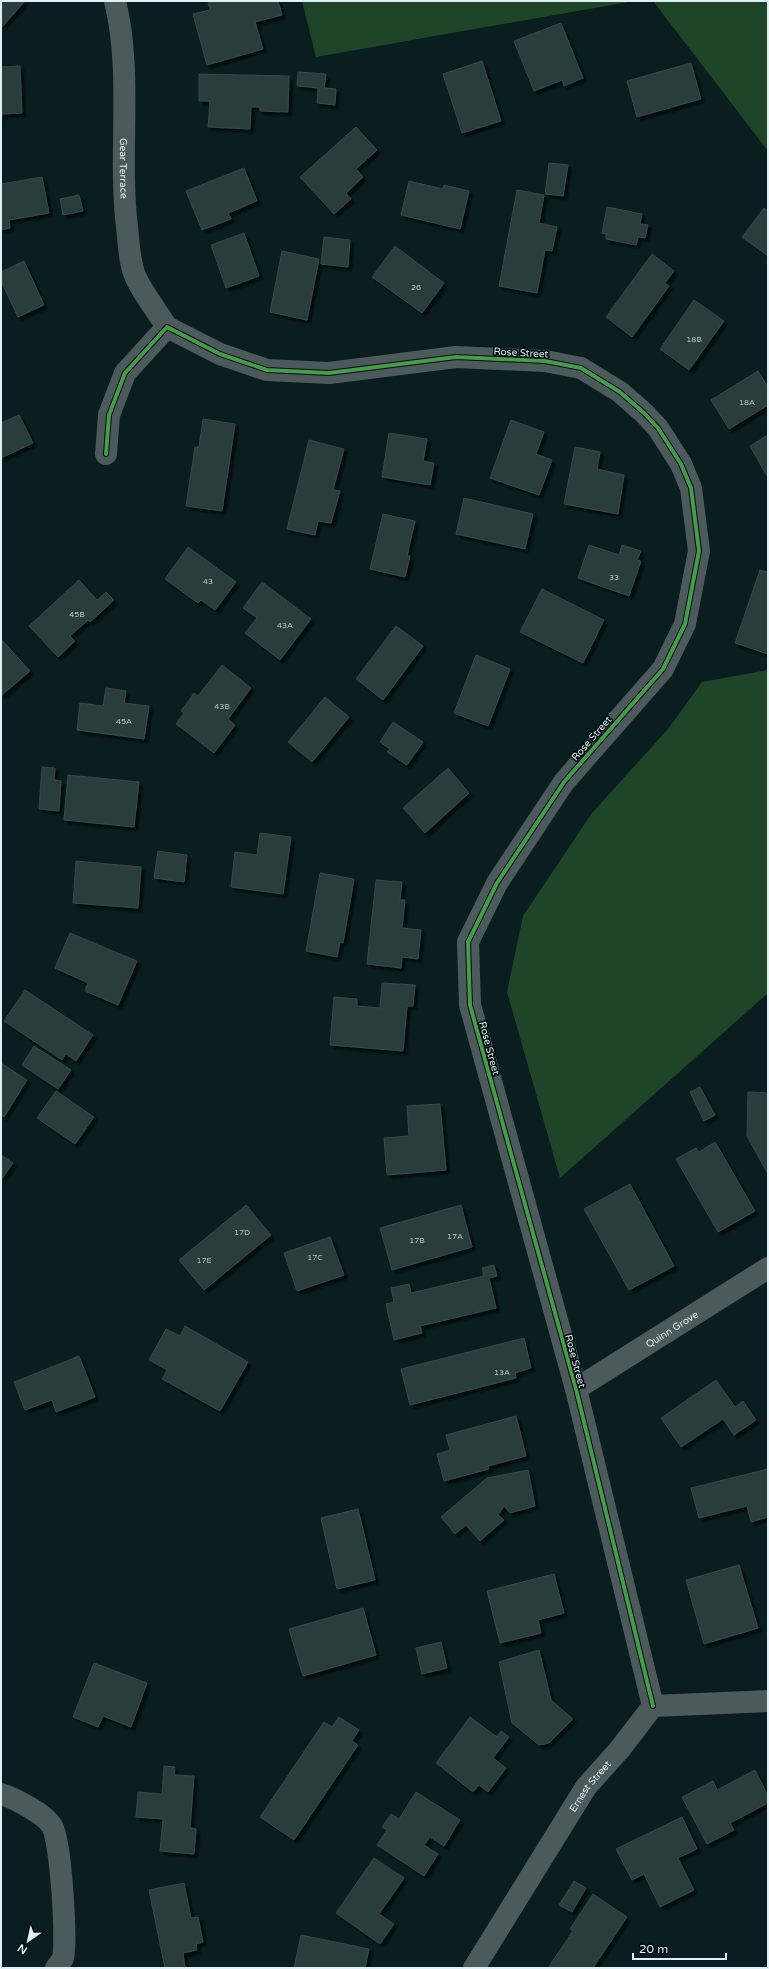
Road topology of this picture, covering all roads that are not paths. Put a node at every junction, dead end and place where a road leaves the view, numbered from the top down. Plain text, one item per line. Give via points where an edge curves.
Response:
1 (115, 1) edge
2 (167, 327) junction
3 (106, 454) dead end
4 (768, 1268) edge
5 (576, 1389) junction
6 (768, 1701) edge
7 (653, 1706) junction
8 (1, 1794) edge
9 (56, 1968) edge
10 (474, 1968) edge

1 - 2 street, Gear Terrace via 121,26 124,90 123,203 128,242 136,277
2 - 3 street via 125,373 109,415
2 - 5 street, Rose Street via 220,354 267,370 329,373 456,357 545,360 581,368 620,392 644,413 673,450 691,488 700,551 685,624 662,669 564,782 497,883 468,942 470,1005
4 - 5 street, Quinn Grove
5 - 7 street, Rose Street
6 - 7 street
7 - 10 street, Ernest Street via 586,1787
8 - 9 street via 31,1808 52,1826 58,1852 65,1931 63,1959

